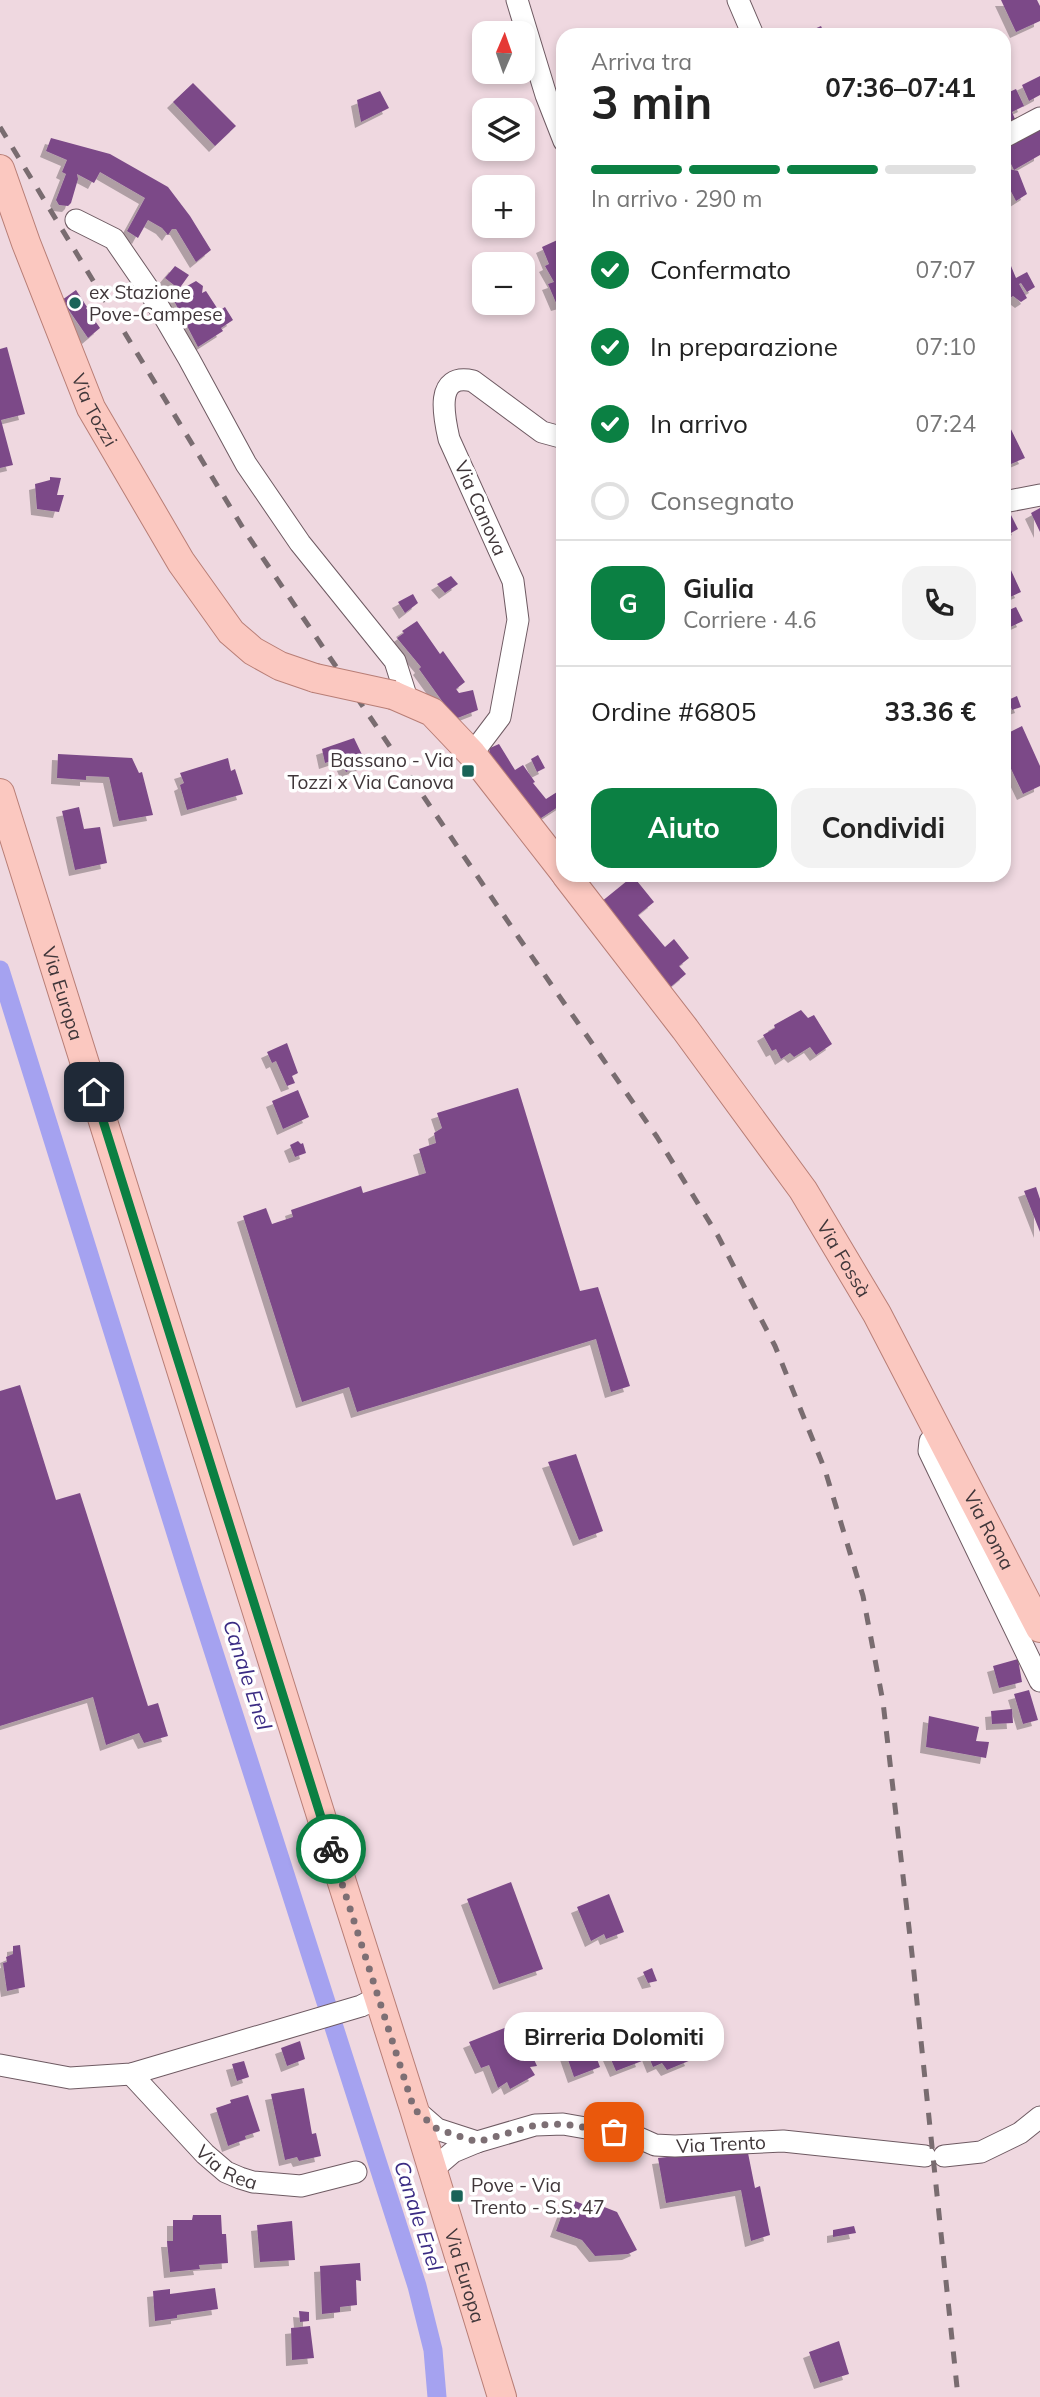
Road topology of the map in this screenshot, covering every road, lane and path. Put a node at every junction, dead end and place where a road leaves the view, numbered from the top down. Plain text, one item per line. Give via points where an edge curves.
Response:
1 (517, 0) edge
2 (738, 0) edge
3 (749, 28) edge
4 (1040, 118) edge
5 (556, 121) edge
6 (1011, 133) edge
7 (0, 169) edge
8 (76, 220) dead end
9 (556, 436) edge
10 (1040, 495) edge
11 (1011, 501) edge
12 (315, 678) joint
13 (400, 698) junction
14 (472, 754) junction
15 (0, 793) edge
16 (556, 862) edge
17 (571, 882) edge
18 (939, 1433) junction
19 (1040, 1628) edge
20 (1040, 1681) edge
21 (370, 2001) junction
22 (0, 2065) edge
23 (131, 2074) junction
24 (414, 2109) junction
25 (1040, 2117) edge
26 (477, 2142) junction
27 (432, 2170) junction
28 (356, 2172) dead end
29 (502, 2397) edge

1 - 5 street
2 - 3 street
4 - 6 street
7 - 12 main road, Via Tozzi via 91,408 181,562 231,632 280,666
8 - 13 street via 114,239 147,287 246,464 300,543 395,661
9 - 14 street, Via Canova via 542,432 473,381 456,381 443,401 449,439 513,581 518,620 500,717
10 - 11 street
12 - 13 main road, Via Fossà, bridge
13 - 14 main road, Via Fossà via 432,712
14 - 16 main road, Via Fossà
15 - 21 main road, Via Europa via 333,1854
17 - 18 main road, Via Fossà via 803,1190 877,1314
18 - 19 main road, Via Roma
18 - 20 street via 930,1441 929,1451
21 - 23 street
21 - 24 main road, Via Europa
22 - 23 street via 70,2078
23 - 28 street, Via Rea via 226,2172 253,2182 301,2186
24 - 26 street via 437,2129
24 - 27 main road, Via Europa
25 - 26 street, Via Trento via 1020,2133 981,2152 935,2156 783,2141 655,2145 637,2137 563,2124 536,2125
26 - 27 street, Via Trento via 453,2152
27 - 29 main road, Via Europa

